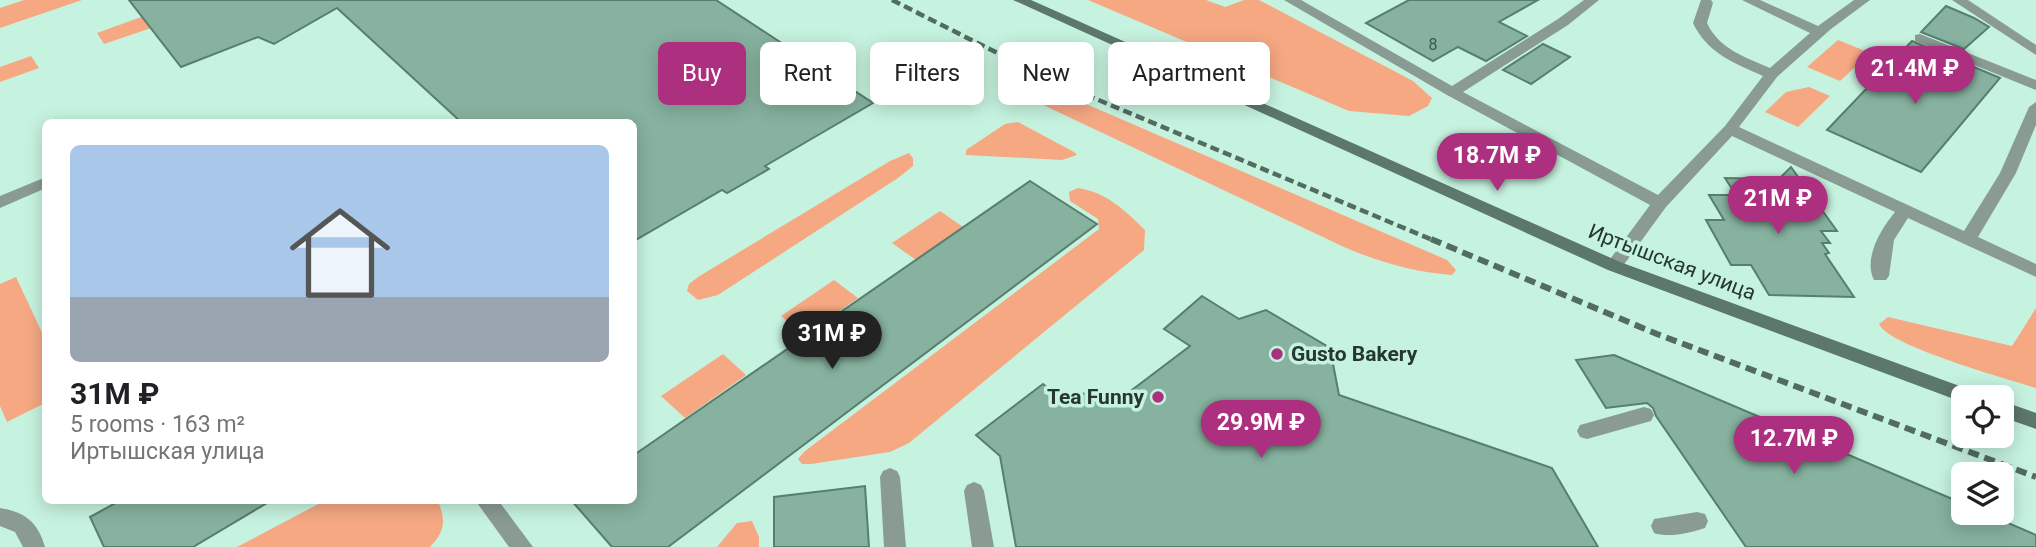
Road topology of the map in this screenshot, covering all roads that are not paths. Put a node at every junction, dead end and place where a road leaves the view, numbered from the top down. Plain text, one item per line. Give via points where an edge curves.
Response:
1 (1020, 0) edge
2 (1291, 0) edge
3 (1325, 0) edge
4 (1592, 0) edge
5 (1749, 0) edge
6 (1863, 0) edge
7 (1959, 0) edge
8 (1706, 3) dead end
9 (1307, 9) junction
10 (1820, 32) junction
11 (1920, 38) dead end
12 (2036, 51) edge
13 (1772, 74) junction
14 (2036, 86) edge
15 (1452, 92) junction
16 (2036, 107) edge
17 (1730, 129) junction
18 (2029, 139) edge
19 (42, 185) edge
20 (0, 202) edge
21 (1660, 204) junction
22 (1906, 210) junction
23 (1968, 239) junction
24 (1614, 266) junction
25 (2036, 271) edge
26 (1880, 276) dead end
27 (1951, 390) edge
28 (2014, 413) edge
29 (1644, 415) dead end
30 (2036, 421) edge
31 (1587, 431) dead end
32 (890, 477) dead end
33 (974, 491) dead end
34 (488, 504) edge
35 (0, 517) edge
36 (1697, 520) dead end
37 (1662, 526) dead end
38 (34, 547) edge
39 (522, 547) edge
40 (895, 547) edge
41 (983, 547) edge

1 - 24 main road, Иртышская улица
2 - 9 lane
3 - 9 lane
4 - 15 lane
5 - 10 lane
6 - 10 lane
7 - 12 lane
8 - 13 lane via 1700,23 1709,41
9 - 15 lane
10 - 13 lane
11 - 14 lane
13 - 17 lane
15 - 21 lane
16 - 18 lane
17 - 21 lane
17 - 22 lane
18 - 23 lane
19 - 20 lane
21 - 24 lane
22 - 23 lane
22 - 26 lane via 1884,238
23 - 25 lane
24 - 27 main road, Иртышская улица
28 - 30 main road
29 - 31 lane
32 - 40 lane
33 - 41 lane
34 - 39 lane
35 - 38 lane via 18,520 31,534
36 - 37 lane

